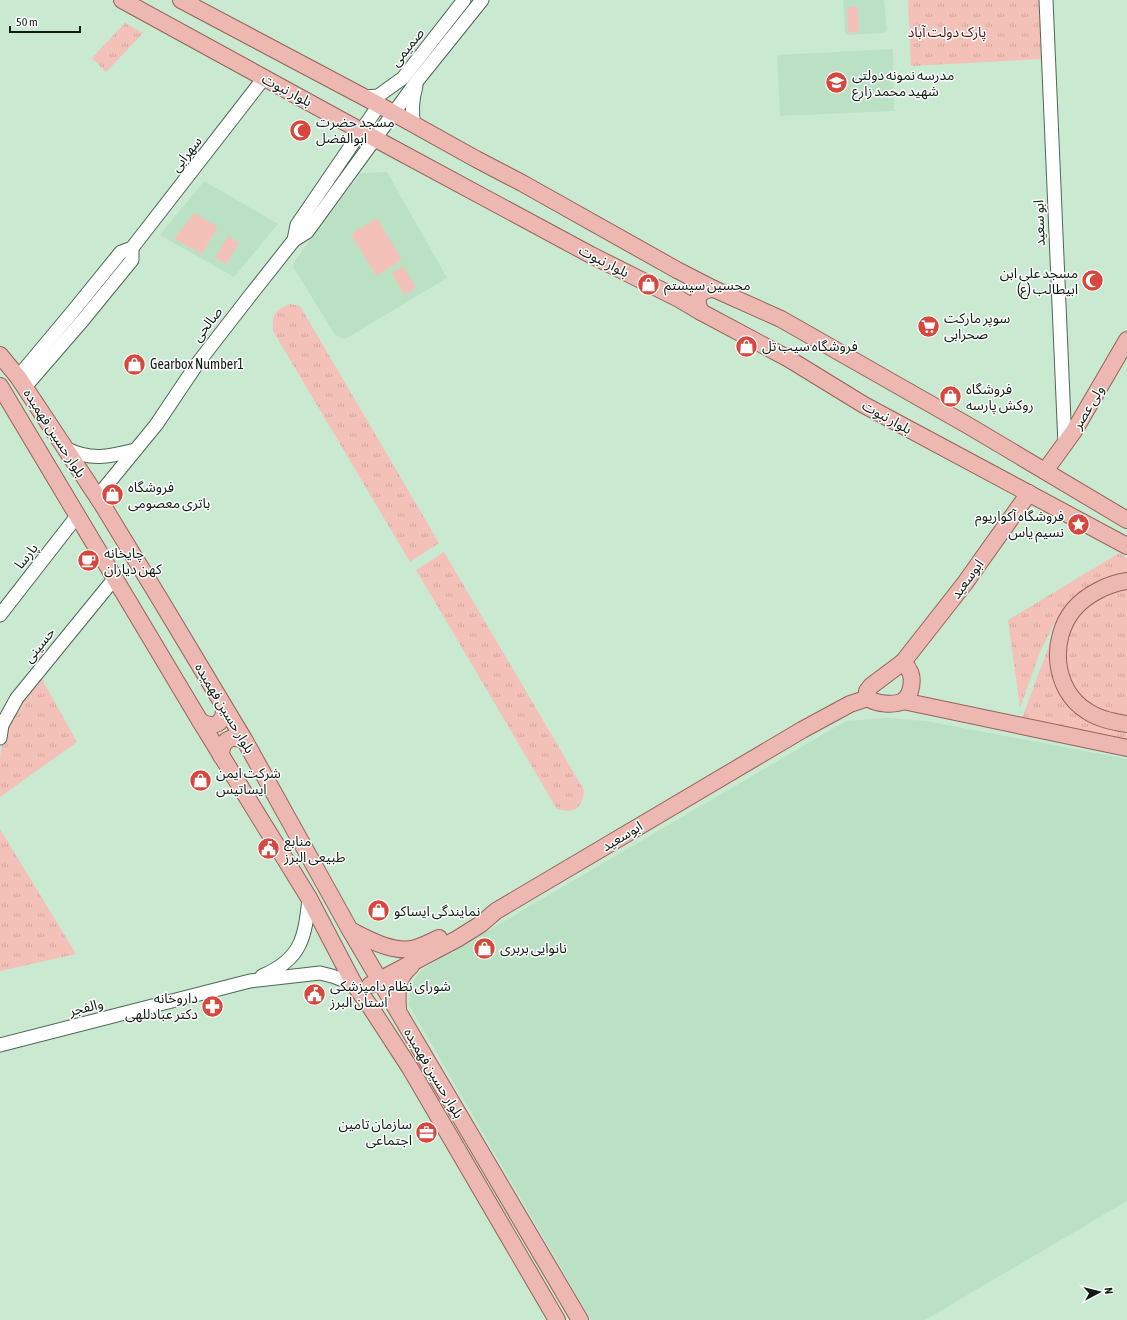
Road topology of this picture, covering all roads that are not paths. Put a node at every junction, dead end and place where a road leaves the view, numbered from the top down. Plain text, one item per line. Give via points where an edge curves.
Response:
1 (122, 0) edge
2 (182, 0) edge
3 (464, 0) edge
4 (482, 0) edge
5 (1046, 0) edge
6 (264, 78) junction
7 (417, 81) junction
8 (363, 97) junction
9 (379, 105) junction
10 (393, 114) junction
11 (414, 126) junction
12 (369, 134) junction
13 (714, 289) junction
14 (701, 312) junction
15 (1127, 340) edge
16 (0, 355) edge
17 (21, 382) junction
18 (0, 386) edge
19 (1065, 445) junction
20 (65, 448) junction
21 (135, 450) junction
22 (1045, 471) junction
23 (1029, 493) junction
24 (97, 497) junction
25 (77, 516) junction
26 (1124, 516) edge
27 (1127, 546) edge
28 (114, 578) junction
29 (1127, 581) edge
30 (0, 615) edge
31 (904, 662) junction
32 (868, 698) junction
33 (903, 701) junction
34 (224, 707) junction
35 (200, 721) junction
36 (1127, 724) edge
37 (0, 738) edge
38 (245, 741) junction
39 (1127, 748) edge
40 (221, 756) junction
41 (309, 898) junction
42 (496, 911) junction
43 (350, 930) junction
44 (416, 960) junction
45 (250, 981) junction
46 (380, 981) junction
47 (354, 984) junction
48 (398, 1012) junction
49 (0, 1045) edge
50 (558, 1320) edge
51 (580, 1320) edge

1 - 6 main road, بلوار نبوت
2 - 8 main road, بلوار نبوت
3 - 8 street, صمیمی via 403,78 378,96
4 - 7 street, صمیمی
5 - 19 street, ابو سعید
6 - 12 main road, بلوار نبوت
6 - 17 street, سهرابی via 132,248 132,260 83,320
7 - 10 street, صمیمی
7 - 11 street via 412,100
8 - 9 main road, بلوار نبوت
9 - 10 main road, بلوار نبوت
9 - 12 street, صالحی
10 - 11 main road, بلوار نبوت
10 - 12 street, صالحی
11 - 13 main road, بلوار نبوت
12 - 14 main road, بلوار نبوت
12 - 21 street, صالحی via 297,225 294,240 197,364 156,425
13 - 14 main road via 706,290 699,295 697,304
13 - 22 main road, بلوار نبوت via 781,319
14 - 23 main road, بلوار نبوت
15 - 19 main road, ولی عصر
16 - 17 main road, بلوار حسین فهمیده
17 - 20 main road, بلوار حسین فهمیده
18 - 25 main road, بلوار حسین فهمیده
19 - 22 main road, ولی عصر
20 - 21 street via 90,457 110,456
20 - 24 main road, بلوار حسین فهمیده
21 - 24 street, صالحی
22 - 26 main road, بلوار نبوت
23 - 27 main road, بلوار نبوت
23 - 31 main road, ابوسعید via 965,583
24 - 34 main road, بلوار حسین فهمیده
25 - 28 main road, بلوار حسین فهمیده
25 - 30 street, پارسا
28 - 35 main road, بلوار حسین فهمیده
28 - 37 street, حسینی via 16,698 2,725
29 - 36 main road via 1088,596 1074,609 1060,636 1058,664 1062,679 1080,706 1094,716
31 - 32 main road, ابوسعید via 871,686 867,691
31 - 33 main road via 912,678 909,694
32 - 33 main road via 874,702 891,704
32 - 42 main road, ابوسعید via 850,704 802,730
33 - 39 main road
34 - 35 main road via 225,715 221,721 214,725 206,725
34 - 38 main road, بلوار حسین فهمیده
35 - 40 main road, بلوار حسین فهمیده
38 - 40 main road via 231,738 224,742
38 - 43 main road, بلوار حسین فهمیده
40 - 41 main road, بلوار حسین فهمیده
41 - 45 street via 305,932 294,954 281,967
41 - 47 main road, بلوار حسین فهمیده
42 - 43 main road via 412,949 382,945
42 - 44 main road, ابوسعید via 481,924
43 - 46 main road, بلوار حسین فهمیده
44 - 46 main road, ابوسعید
44 - 48 main road via 401,976 397,996
45 - 47 street via 320,974
45 - 49 street, والفجر
46 - 47 main road, ابوسعید via 367,986
46 - 48 main road, بلوار حسین فهمیده
47 - 50 main road, بلوار حسین فهمیده via 410,1068
48 - 51 main road, بلوار حسین فهمیده

